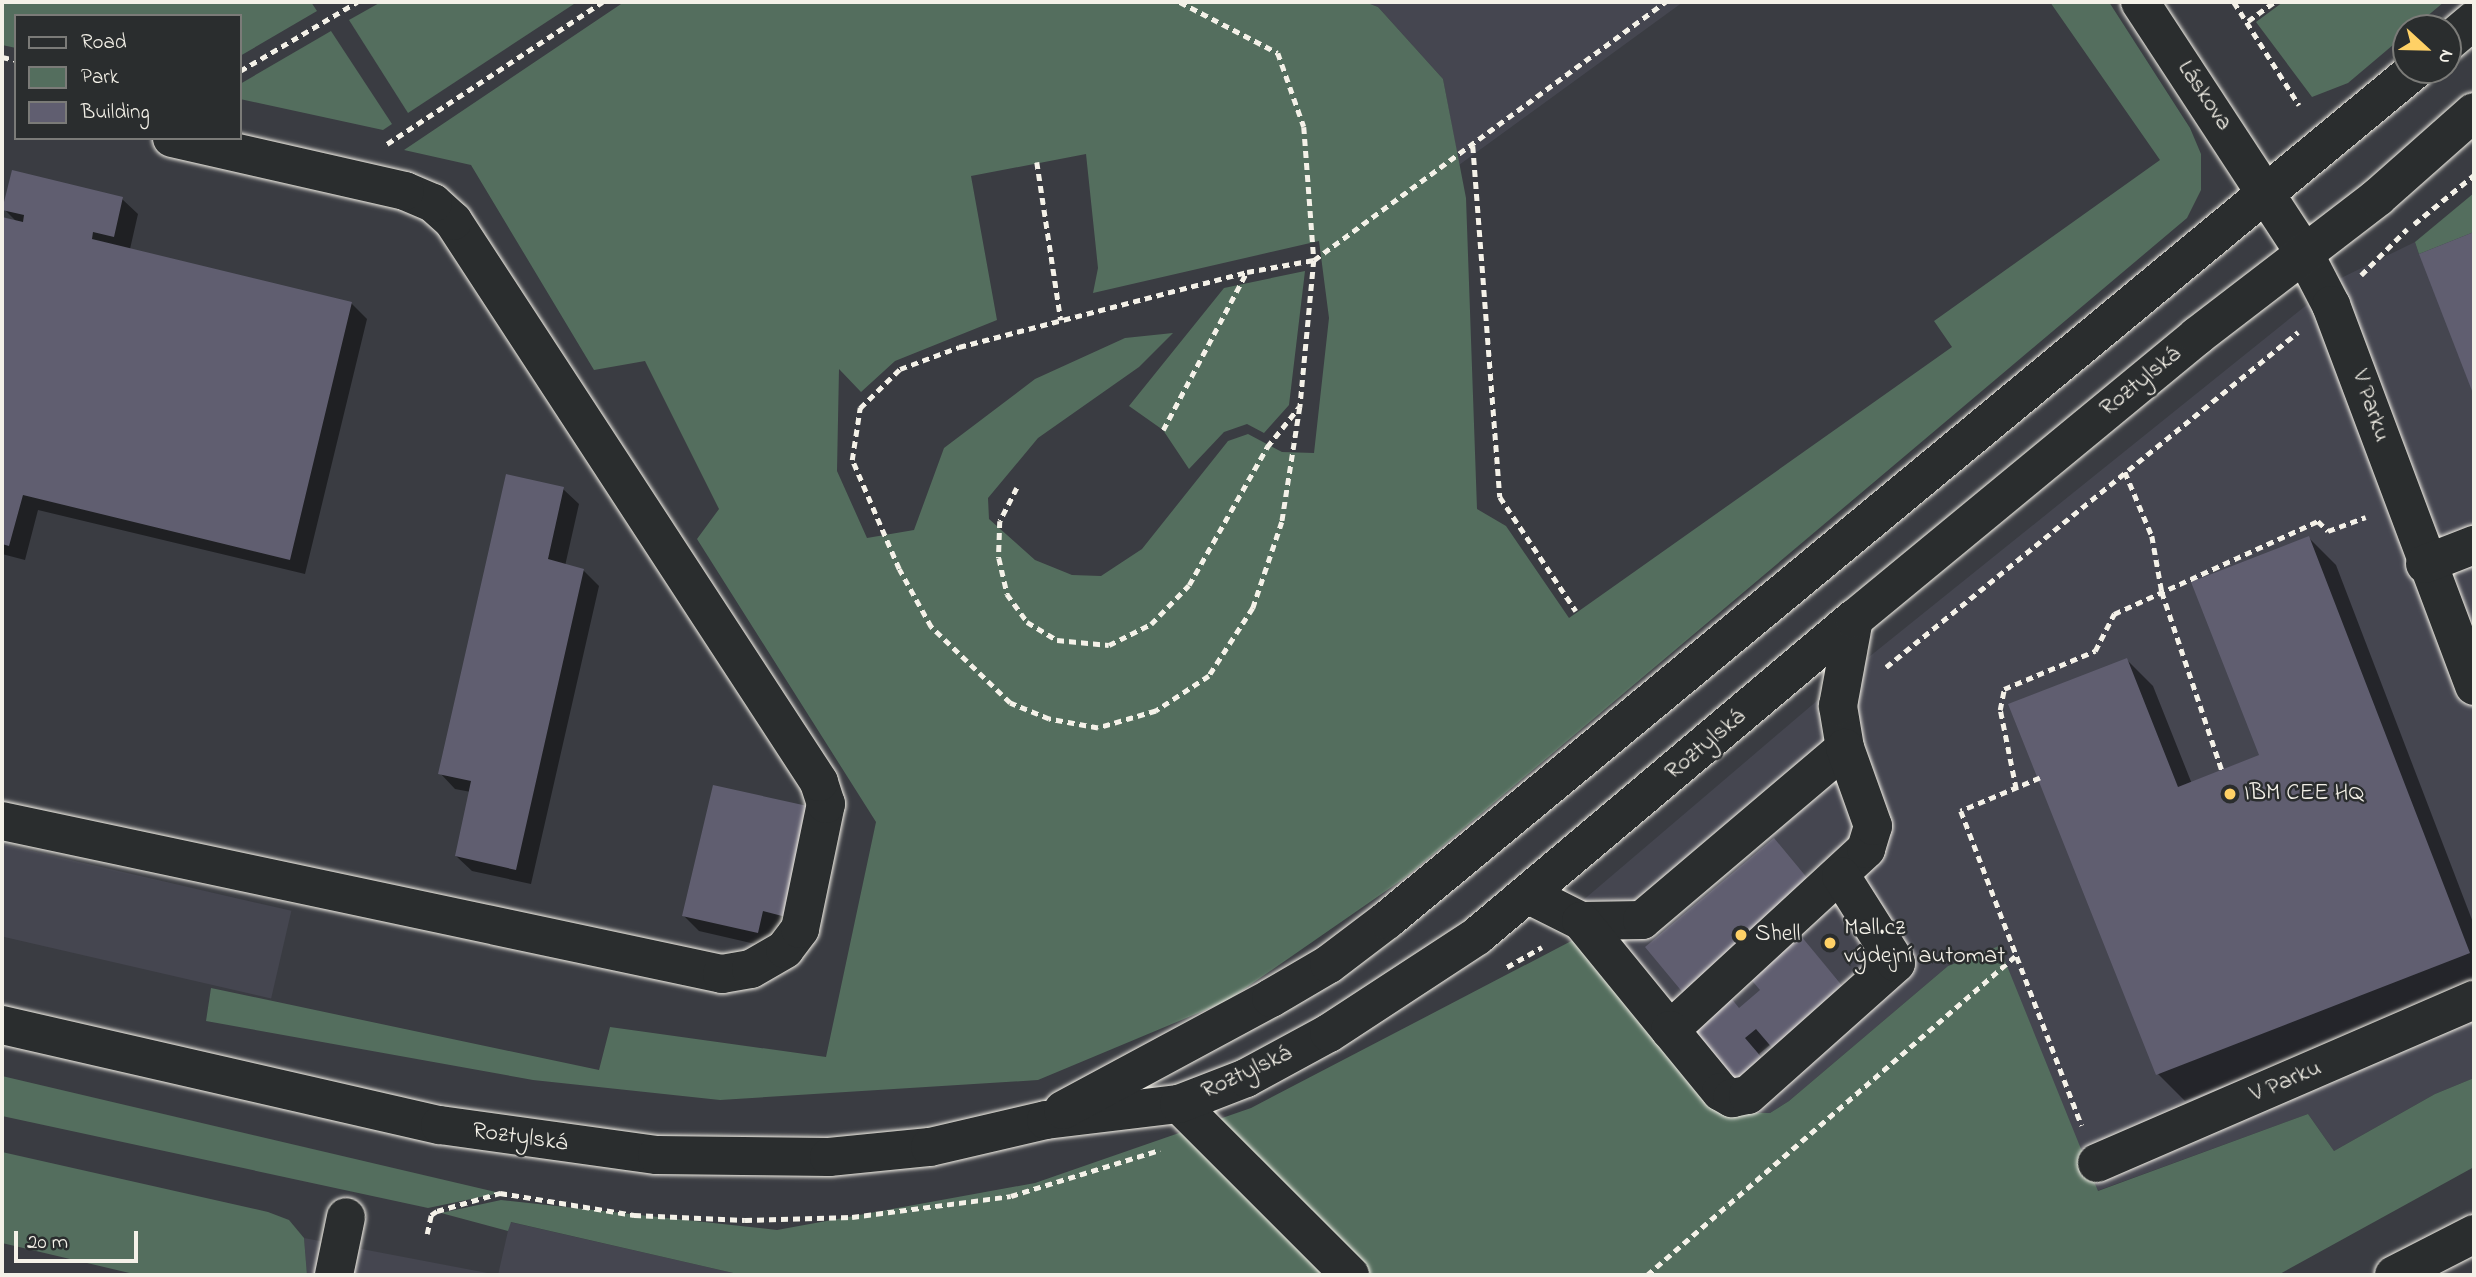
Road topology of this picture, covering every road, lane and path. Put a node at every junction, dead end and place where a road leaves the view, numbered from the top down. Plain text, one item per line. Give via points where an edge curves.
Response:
1 (358, 2) edge
2 (602, 2) edge
3 (1180, 2) edge
4 (1665, 2) edge
5 (2140, 2) edge
6 (2234, 2) edge
7 (2274, 2) edge
8 (2248, 21) junction
9 (242, 70) edge
10 (2398, 84) edge
11 (2300, 105) dead end
12 (2474, 112) edge
13 (181, 140) edge
14 (386, 145) dead end
15 (1473, 145) junction
16 (1037, 162) dead end
17 (2474, 175) edge
18 (2266, 192) junction
19 (2304, 253) junction
20 (1314, 260) junction
21 (1247, 272) junction
22 (2331, 305) junction
23 (1060, 320) junction
24 (1300, 407) junction
25 (1163, 430) dead end
26 (2125, 472) junction
27 (1017, 488) dead end
28 (2377, 513) dead end
29 (2474, 545) edge
30 (2425, 564) junction
31 (2162, 592) junction
32 (1576, 611) dead end
33 (1854, 619) junction
34 (1877, 674) dead end
35 (2474, 685) edge
36 (1845, 748) junction
37 (2222, 770) dead end
38 (2040, 778) dead end
39 (2016, 789) junction
40 (2, 821) edge
41 (1841, 876) junction
42 (1529, 895) junction
43 (1581, 921) junction
44 (2015, 956) junction
45 (2474, 1000) edge
46 (2, 1026) edge
47 (1670, 1030) junction
48 (1179, 1104) junction
49 (1046, 1119) junction
50 (2097, 1163) joint
51 (346, 1217) dead end
52 (2474, 1234) edge
53 (334, 1275) edge
54 (1350, 1275) edge
55 (1647, 1275) edge
56 (2394, 1275) edge

1 - 9 path
2 - 14 path
3 - 20 path via 1278,52 1304,127
4 - 15 path
5 - 18 main road, Láskova
6 - 8 path
7 - 8 path
8 - 11 path
10 - 18 main road, Roztylská
12 - 19 main road, Roztylská via 2378,197
13 - 40 main road via 405,191 433,203 453,221 819,782 826,804 800,929 785,949 751,969 722,974
15 - 20 path
15 - 32 path via 1500,497
16 - 23 path
17 - 22 path via 2407,230
18 - 19 main road
18 - 49 main road, Roztylská via 1329,964
19 - 22 main road, V Parku
19 - 33 main road, Roztylská
20 - 21 path
20 - 24 path
21 - 23 path
21 - 25 path
22 - 26 path
22 - 30 main road, V Parku
23 - 24 path via 959,347 900,369 860,408 852,460 899,569 931,627 1010,703 1049,719 1098,728 1156,711 1209,676 1253,608 1282,522
24 - 27 path via 1267,447 1189,585 1151,624 1109,645 1057,640 1027,622 1007,594 999,558 1000,521
26 - 31 path via 2152,536
26 - 34 path
28 - 31 path via 2328,531 2318,521
29 - 30 main road
30 - 35 main road, V Parku
31 - 37 path
31 - 39 path via 2114,614 2095,652 2004,689 2000,710
33 - 36 main road via 1838,706
33 - 42 main road, Roztylská
36 - 41 main road via 1873,826 1866,849
36 - 43 main road via 1642,920
38 - 39 path
39 - 44 path via 1961,811
41 - 47 main road
41 - 47 main road via 1896,963 1748,1096 1732,1098 1721,1092
42 - 43 main road
42 - 48 main road, Roztylská via 1424,974 1329,1033 1246,1078
43 - 47 main road
44 - 50 path
44 - 55 path
45 - 50 main road, V Parku
46 - 49 main road, Roztylská via 440,1125 657,1155 829,1157 930,1147
48 - 49 main road, Roztylská
48 - 54 main road
51 - 53 main road
52 - 56 main road

